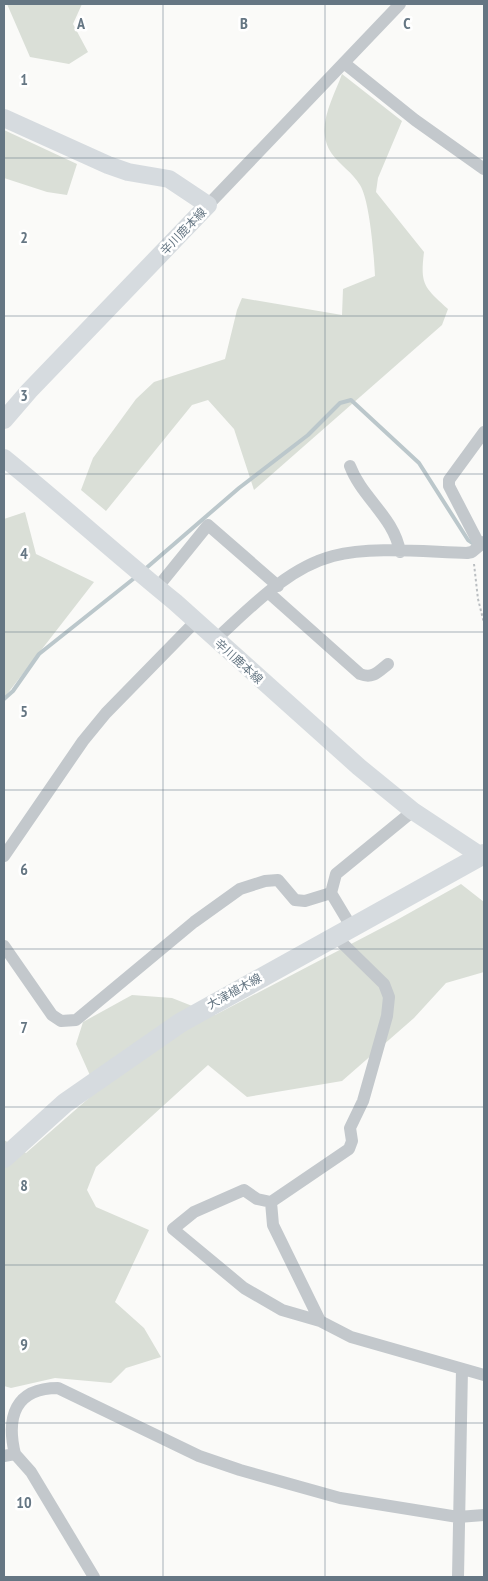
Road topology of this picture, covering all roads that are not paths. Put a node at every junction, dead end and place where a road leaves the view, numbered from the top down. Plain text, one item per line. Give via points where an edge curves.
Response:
1 (400, 4) edge
2 (344, 63) junction
3 (4, 118) edge
4 (484, 169) edge
5 (208, 205) junction
6 (4, 420) edge
7 (484, 432) edge
8 (4, 458) edge
9 (350, 466) dead end
10 (482, 543) edge
11 (400, 552) junction
12 (157, 588) junction
13 (273, 589) junction
14 (196, 621) junction
15 (215, 640) junction
16 (388, 664) dead end
17 (412, 812) junction
18 (4, 856) edge
19 (483, 856) edge
20 (331, 893) junction
21 (343, 932) junction
22 (4, 946) edge
23 (4, 1158) edge
24 (271, 1202) junction
25 (320, 1321) junction
26 (462, 1369) junction
27 (484, 1375) edge
28 (9, 1455) edge
29 (484, 1515) edge
30 (458, 1517) junction
31 (94, 1577) edge
32 (458, 1577) edge

1 - 2 street
2 - 4 street via 415,120
2 - 5 street
3 - 5 main road, 辛川鹿本線 via 108,165 169,179
5 - 6 main road, 辛川鹿本線
7 - 10 street via 449,480 449,486
8 - 12 main road, 辛川鹿本線
9 - 11 street via 357,481 395,532
10 - 11 street via 467,553
11 - 13 street via 334,556 311,564
12 - 13 street via 208,525
12 - 14 main road, 辛川鹿本線
13 - 15 street
13 - 16 street via 360,674 374,676
14 - 15 main road, 辛川鹿本線
14 - 18 street via 83,741
15 - 17 main road, 辛川鹿本線
17 - 19 main road, 辛川鹿本線
17 - 20 street via 336,874
19 - 21 main road, 大津植木線
20 - 21 street
20 - 22 street via 305,901 296,900 278,880 240,889 194,922 76,1020 61,1021 52,1015
21 - 23 main road, 大津植木線 via 180,1023 65,1104
21 - 24 street via 384,984 389,997 387,1016 363,1100 350,1128 352,1141 349,1149
24 - 25 street via 273,1224
24 - 25 street via 257,1199 244,1190 194,1212 173,1229 261,1300
25 - 26 street via 351,1337
26 - 27 street
26 - 30 street
28 - 30 street via 15,1407 41,1388 58,1388 198,1456 240,1470 340,1498
28 - 31 street via 31,1472
29 - 30 street
30 - 32 street

